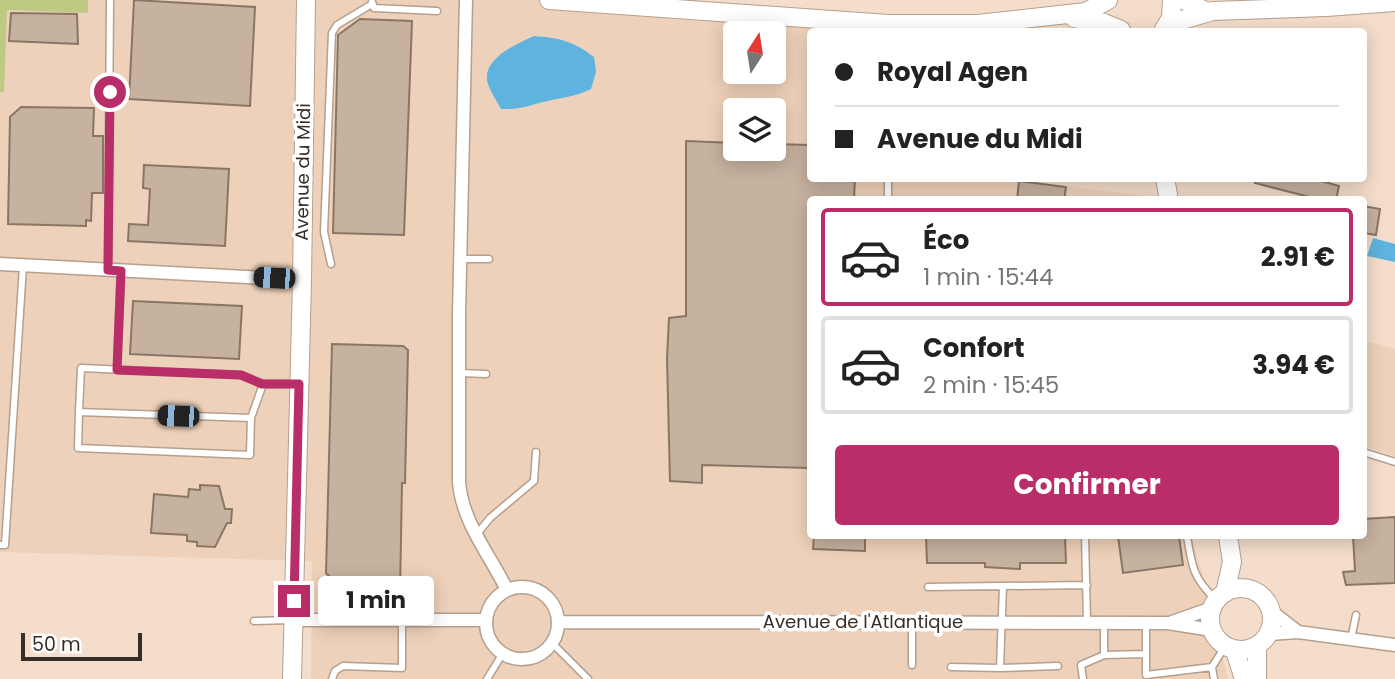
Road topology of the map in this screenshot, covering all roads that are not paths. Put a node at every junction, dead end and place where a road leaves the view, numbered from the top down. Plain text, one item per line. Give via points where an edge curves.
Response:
1 (110, 0) edge
2 (306, 0) edge
3 (466, 0) edge
4 (549, 0) edge
5 (1110, 0) edge
6 (1172, 0) edge
7 (1184, 0) edge
8 (372, 2) edge
9 (1395, 2) edge
10 (680, 5) edge
11 (437, 11) dead end
12 (1207, 12) junction
13 (1055, 13) junction
14 (888, 28) edge
15 (1113, 28) edge
16 (1119, 28) edge
17 (1165, 28) edge
18 (460, 259) junction
19 (489, 259) dead end
20 (0, 264) edge
21 (331, 264) dead end
22 (23, 265) junction
23 (114, 270) junction
24 (302, 280) junction
25 (117, 370) junction
26 (459, 373) junction
27 (486, 374) dead end
28 (262, 384) junction
29 (299, 384) junction
30 (79, 412) junction
31 (251, 418) junction
32 (537, 453) dead end
33 (1367, 453) edge
34 (1395, 462) edge
35 (477, 534) junction
36 (1086, 539) edge
37 (1188, 539) edge
38 (1228, 539) edge
39 (0, 545) edge
40 (1232, 562) junction
41 (1087, 585) junction
42 (1003, 586) junction
43 (928, 587) dead end
44 (507, 590) junction
45 (1252, 590) junction
46 (1218, 600) junction
47 (1271, 611) junction
48 (1356, 615) dead end
49 (402, 619) junction
50 (293, 620) junction
51 (486, 620) junction
52 (254, 621) dead end
53 (912, 621) junction
54 (558, 622) junction
55 (1003, 622) junction
56 (1087, 622) junction
57 (1104, 622) junction
58 (1146, 623) junction
59 (1168, 623) junction
60 (1212, 630) junction
61 (1298, 632) junction
62 (1351, 639) junction
63 (1263, 640) junction
64 (552, 643) junction
65 (1395, 645) edge
66 (1230, 648) junction
67 (503, 653) junction
68 (1146, 654) junction
69 (1104, 655) junction
70 (912, 665) dead end
71 (1058, 666) dead end
72 (951, 667) dead end
73 (1212, 667) junction
74 (1000, 668) junction
75 (292, 679) edge
76 (332, 679) edge
77 (487, 679) edge
78 (588, 679) edge
79 (1083, 679) edge
80 (1214, 679) edge
81 (1244, 679) edge
82 (1257, 679) edge

1 - 23 lane
2 - 24 street, Avenue du Midi
3 - 18 street
4 - 10 street
5 - 13 street via 1086,12
5 - 16 street via 1111,15
6 - 17 street via 1173,12
7 - 12 street
8 - 11 lane via 374,8
8 - 21 lane via 332,33 324,232
9 - 12 street
10 - 14 street
12 - 17 street
13 - 14 street via 978,24
13 - 15 street
18 - 19 lane
18 - 26 street
20 - 22 street
22 - 23 street
22 - 39 lane via 5,545
23 - 24 street
23 - 25 lane
24 - 29 street, Avenue du Midi
25 - 28 lane via 241,375
25 - 30 lane via 82,368
26 - 27 lane
26 - 35 street via 460,497
28 - 29 lane
28 - 31 lane
29 - 50 street, Avenue du Midi
30 - 31 lane
30 - 31 lane via 78,448 236,454 250,454
32 - 35 lane via 534,481
33 - 34 lane
35 - 44 street
36 - 41 lane
37 - 46 lane via 1200,584
38 - 40 street
40 - 45 street
40 - 46 street
41 - 42 lane
41 - 56 lane
42 - 43 lane
42 - 55 lane
44 - 51 street via 492,602
44 - 54 street via 518,587 541,592 550,600
45 - 46 street via 1242,588
45 - 47 street
46 - 59 street, Avenue de l'Atlantique
46 - 60 street via 1210,622
47 - 61 street
47 - 63 street via 1272,621
48 - 62 lane
49 - 50 street
49 - 51 street
49 - 76 lane via 402,667 343,666
50 - 52 lane
50 - 75 street, Avenue du Midi
51 - 67 street via 490,639
53 - 54 street, Avenue de l'Atlantique
53 - 55 street, Avenue de l'Atlantique
53 - 70 lane
54 - 64 street
55 - 56 street, Avenue de l'Atlantique
55 - 74 lane
56 - 57 street, Avenue de l'Atlantique
57 - 58 street, Avenue de l'Atlantique
57 - 69 lane
58 - 59 street, Avenue de l'Atlantique
58 - 68 lane
59 - 60 street, Avenue de l'Atlantique
60 - 66 street
61 - 62 street
61 - 63 street
62 - 65 street
63 - 66 street
63 - 82 street
64 - 67 street via 524,659
64 - 78 lane
66 - 73 lane
66 - 81 street
67 - 77 lane
68 - 69 lane
68 - 73 lane via 1146,675
69 - 79 lane via 1081,665
71 - 74 lane
72 - 74 lane
73 - 80 lane

